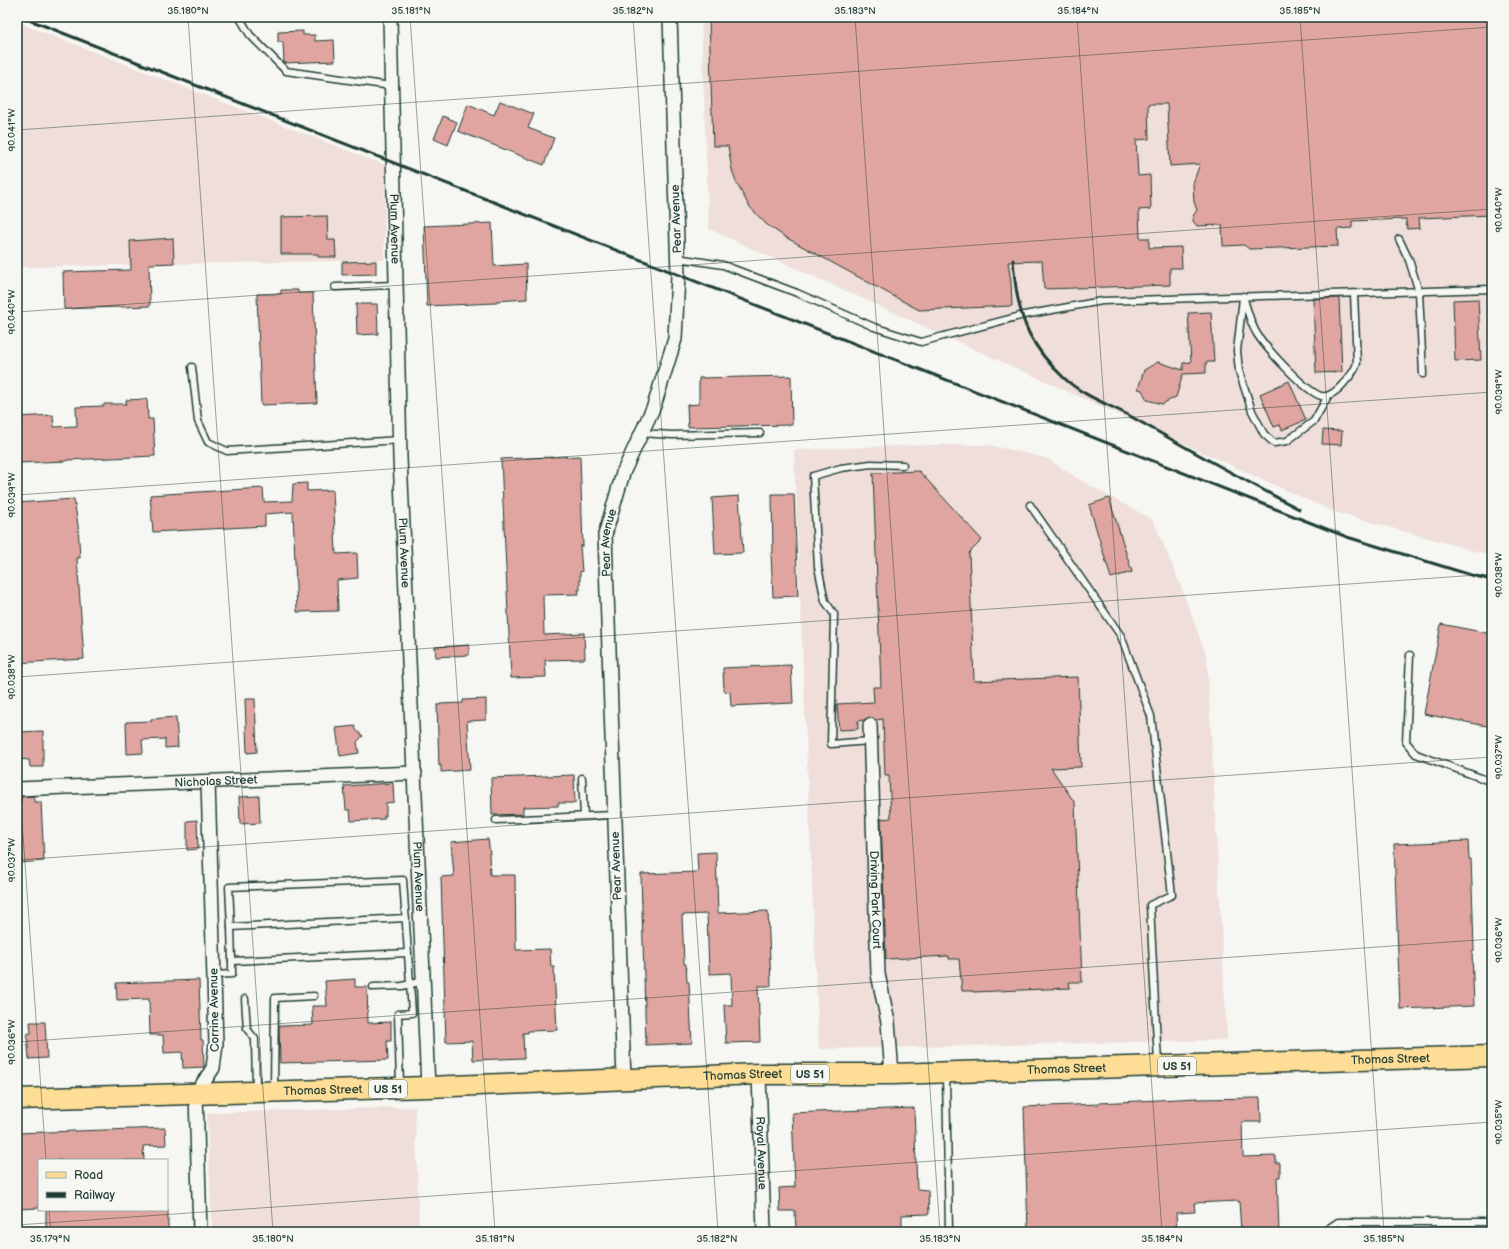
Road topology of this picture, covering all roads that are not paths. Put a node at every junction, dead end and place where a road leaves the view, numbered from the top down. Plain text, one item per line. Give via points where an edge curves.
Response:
1 (390, 17) edge
2 (670, 17) edge
3 (241, 20) dead end
4 (391, 86) junction
5 (1399, 239) dead end
6 (678, 258) junction
7 (396, 285) junction
8 (335, 287) dead end
9 (1492, 289) edge
10 (1418, 292) junction
11 (1354, 294) junction
12 (1243, 296) junction
13 (192, 367) dead end
14 (1423, 374) dead end
15 (1328, 396) junction
16 (760, 432) dead end
17 (642, 433) junction
18 (400, 440) junction
19 (903, 465) dead end
20 (1030, 505) dead end
21 (1410, 655) dead end
22 (870, 725) dead end
23 (870, 741) junction
24 (415, 773) junction
25 (582, 778) dead end
26 (208, 782) junction
27 (1492, 782) edge
28 (17, 789) edge
29 (614, 815) junction
30 (584, 816) junction
31 (496, 820) dead end
32 (406, 918) junction
33 (231, 926) junction
34 (408, 953) junction
35 (232, 960) junction
36 (214, 975) junction
37 (424, 982) junction
38 (410, 984) junction
39 (373, 987) dead end
40 (314, 996) dead end
41 (245, 999) dead end
42 (1492, 1056) edge
43 (1492, 1062) edge
44 (1158, 1066) junction
45 (946, 1072) junction
46 (760, 1074) junction
47 (892, 1074) junction
48 (624, 1080) junction
49 (428, 1087) junction
50 (400, 1088) junction
51 (265, 1092) junction
52 (196, 1094) junction
53 (17, 1099) edge
54 (1492, 1222) edge
55 (200, 1232) edge
56 (764, 1232) edge
57 (949, 1232) edge
58 (1323, 1232) edge

1 - 4 street, Plum Avenue
2 - 6 street, Pear Avenue
3 - 4 lane via 250,35 286,71
4 - 7 street, Plum Avenue
5 - 10 lane via 1409,260
6 - 12 lane via 723,265 797,293 874,327 921,342 1024,315 1102,301
6 - 17 street, Pear Avenue via 675,339 654,406
7 - 8 lane
7 - 18 street, Plum Avenue
9 - 10 lane
10 - 11 lane
10 - 14 lane
11 - 12 lane
11 - 15 lane via 1357,362 1355,371 1340,388
12 - 15 lane via 1256,332 1269,351 1308,387 1320,396
12 - 15 lane via 1237,351 1239,372 1252,411 1264,434 1274,443 1287,441 1314,421
13 - 18 lane via 198,421 208,442 227,451
16 - 17 lane via 672,435
17 - 29 street, Pear Avenue via 623,473 606,535
18 - 24 street, Plum Avenue
19 - 23 lane via 871,464 841,468 813,476 818,567 825,601 834,614 832,744
20 - 44 lane via 1120,636 1151,716 1172,895 1150,905
21 - 27 lane via 1406,742 1416,754
22 - 23 street, Driving Park Court
23 - 47 street, Driving Park Court via 878,974 888,1022
24 - 26 street, Nicholas Street
24 - 37 street, Plum Avenue
25 - 30 lane
26 - 28 street, Nicholas Street
26 - 36 street, Corrine Avenue
29 - 30 lane
29 - 48 street, Pear Avenue
30 - 31 lane
32 - 33 lane
32 - 33 lane via 403,880 229,887
32 - 34 lane
33 - 35 lane
34 - 35 lane
34 - 38 lane
35 - 36 lane via 232,974
36 - 52 street, Corrine Avenue via 216,1044 213,1068
37 - 38 lane
37 - 49 street, Plum Avenue
38 - 39 lane
38 - 50 lane via 412,1013 398,1014
40 - 51 lane via 275,998 275,1034
41 - 51 lane via 247,1029 255,1039
42 - 43 lane
42 - 44 main road, Thomas Street / US 51
44 - 45 main road, Thomas Street / US 51
45 - 47 main road, Thomas Street / US 51
45 - 57 lane
46 - 47 main road, Thomas Street / US 51
46 - 48 main road, Thomas Street / US 51
46 - 56 street, Royal Avenue
48 - 49 main road, Thomas Street / US 51
49 - 50 main road, Thomas Street / US 51
50 - 51 main road, Thomas Street / US 51
51 - 52 main road, Thomas Street / US 51
52 - 53 main road, Thomas Street / US 51
52 - 55 street
54 - 58 lane via 1338,1222

